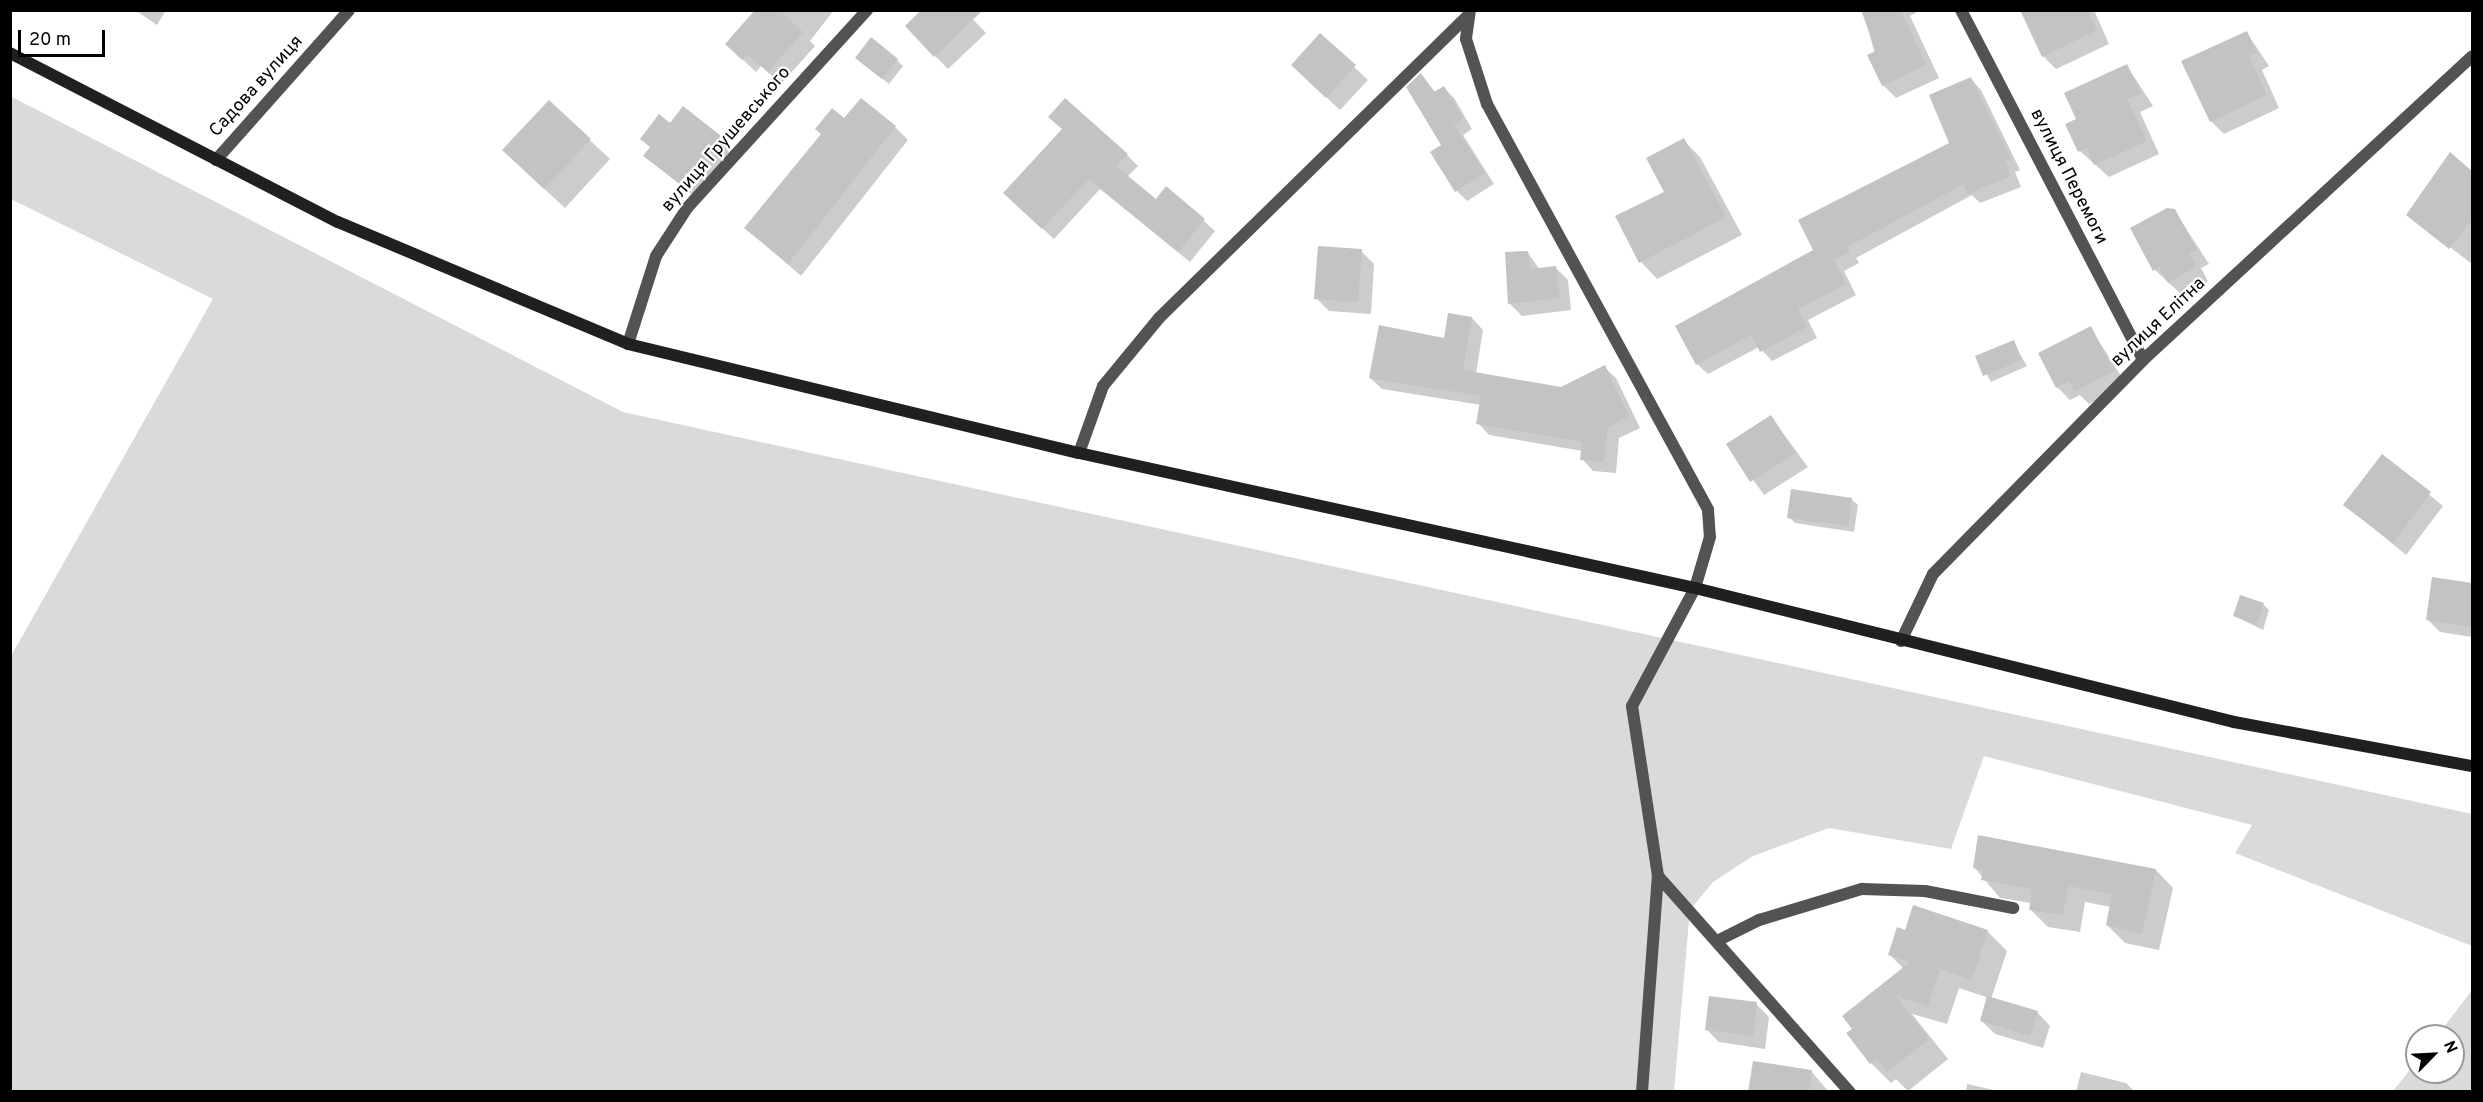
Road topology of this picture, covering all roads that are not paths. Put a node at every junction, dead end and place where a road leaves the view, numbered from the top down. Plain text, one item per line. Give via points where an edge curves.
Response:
1 (349, 10) edge
2 (867, 10) edge
3 (1961, 10) edge
4 (1469, 13) edge
5 (10, 53) edge
6 (2472, 56) edge
7 (216, 160) junction
8 (628, 344) junction
9 (2143, 360) junction
10 (1079, 453) junction
11 (1695, 588) junction
12 (1901, 641) junction
13 (2472, 766) edge
14 (1658, 876) junction
15 (2013, 908) dead end
16 (1719, 940) junction
17 (1642, 1092) edge
18 (1850, 1092) edge

1 - 7 street, Садова вулиця
2 - 8 street, вулиця Грушевського via 687,208 656,256
3 - 9 street, вулиця Перемоги
4 - 10 street via 1159,318 1103,386
4 - 11 street via 1466,39 1487,104 1708,510 1710,537
5 - 7 main road
6 - 9 street, вулиця Елітна
7 - 8 main road via 451,273
8 - 10 main road
9 - 12 street, вулиця Елітна via 1933,574
10 - 11 main road
11 - 12 main road
11 - 14 street via 1632,706
12 - 13 main road via 2234,722
14 - 16 street
14 - 17 street
15 - 16 street via 1925,891 1862,889 1759,920
16 - 18 street

